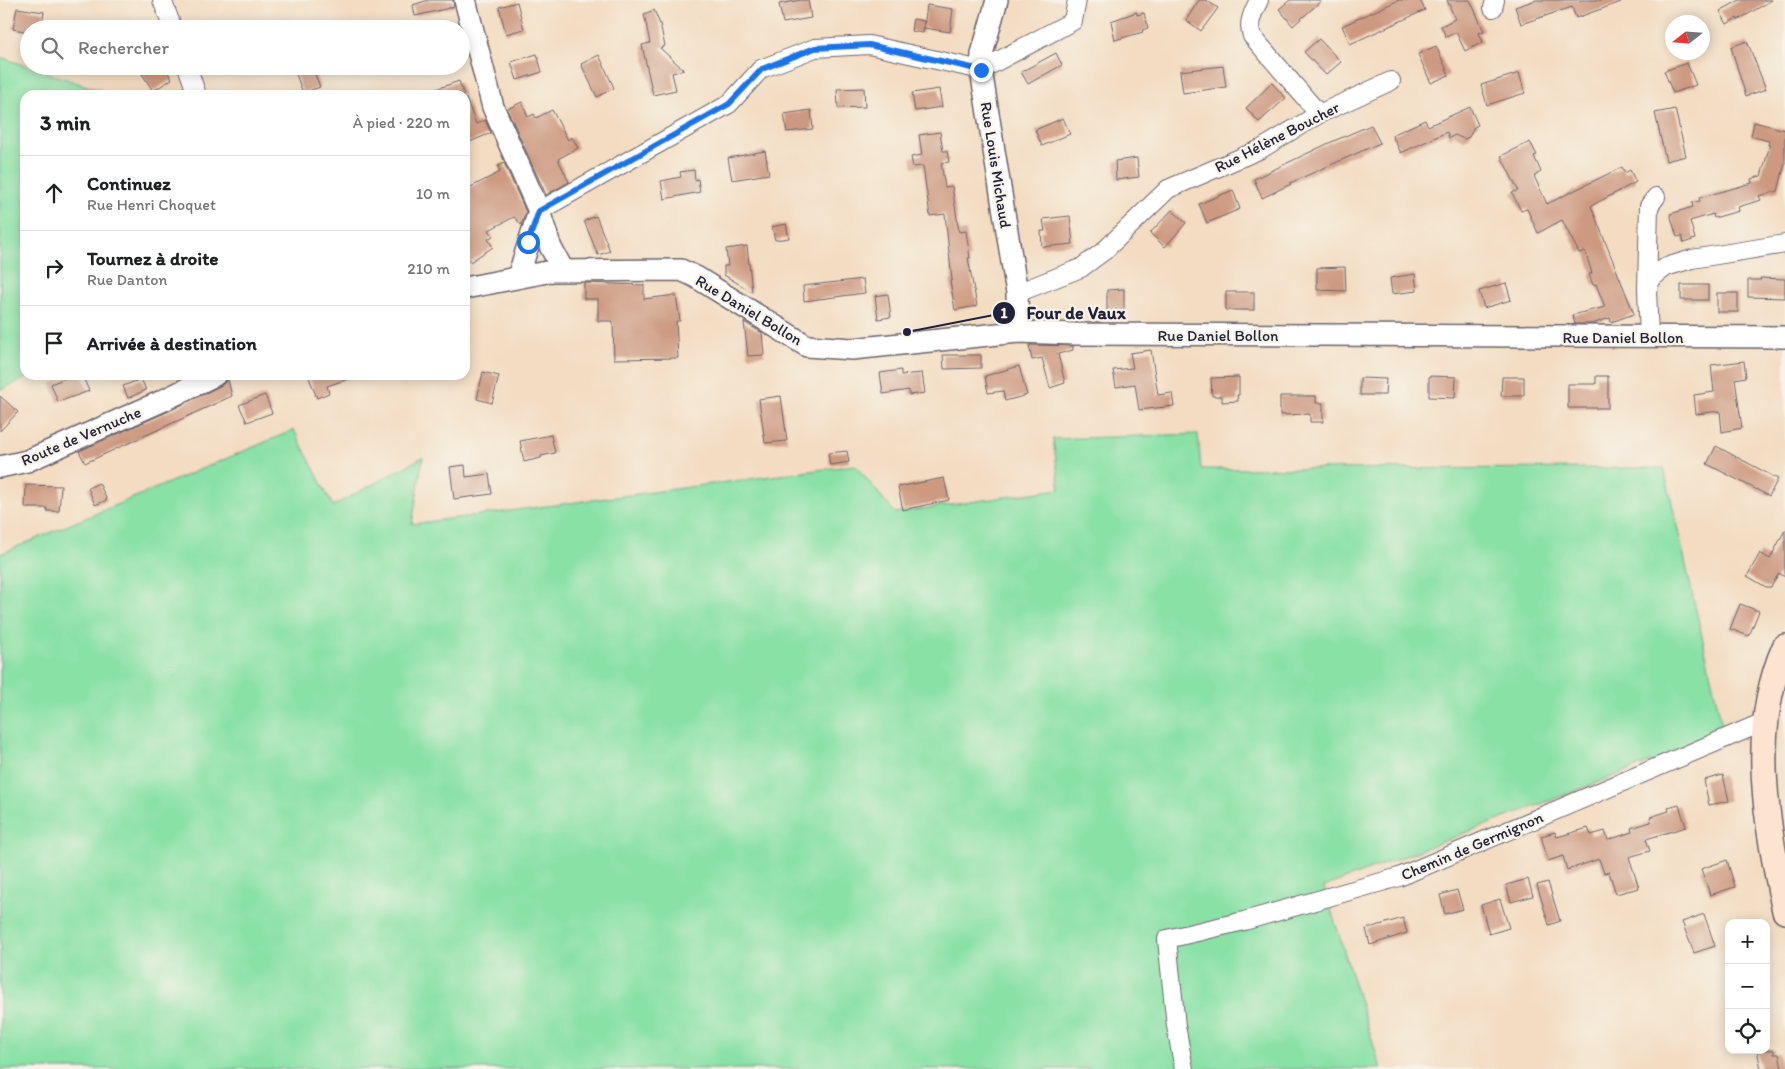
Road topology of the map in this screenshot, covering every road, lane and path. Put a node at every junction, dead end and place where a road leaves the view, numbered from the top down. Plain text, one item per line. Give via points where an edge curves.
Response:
1 (162, 0) edge
2 (465, 0) edge
3 (997, 0) edge
4 (1077, 0) edge
5 (1258, 0) edge
6 (170, 20) edge
7 (981, 70) junction
8 (190, 75) edge
9 (1391, 81) dead end
10 (195, 90) edge
11 (1319, 114) junction
12 (1656, 197) dead end
13 (539, 211) junction
14 (1785, 244) edge
15 (563, 270) junction
16 (518, 277) junction
17 (470, 287) edge
18 (1647, 290) junction
19 (1017, 292) junction
20 (1018, 332) junction
21 (1649, 337) junction
22 (1785, 337) edge
23 (205, 380) edge
24 (0, 467) edge
25 (1785, 647) edge
26 (1766, 721) junction
27 (1785, 911) edge
28 (1184, 1069) edge

1 - 6 street
2 - 13 street via 493,107
3 - 7 street, Rue Louis Michaud via 982,54
4 - 7 street via 1073,21
5 - 11 street via 1249,28 1252,36
7 - 13 street via 869,45 815,48 762,69 729,104
7 - 19 street, Rue Louis Michaud
8 - 10 street
9 - 11 street, Rue Hélène Boucher
11 - 19 street, Rue Hélène Boucher via 1260,149 1168,189 1104,251 1081,268
12 - 18 street via 1649,206
13 - 15 street via 551,248
13 - 16 street
14 - 18 street via 1692,259 1666,267 1652,278
15 - 16 street, Rue Daniel Bollon
15 - 20 street, Rue Daniel Bollon via 681,270 807,346 852,349
16 - 17 street, Rue Daniel Bollon
18 - 21 street
19 - 20 street, Rue Louis Michaud
20 - 21 street, Rue Daniel Bollon
21 - 22 street, Rue Daniel Bollon
23 - 24 street, Route de Vernuche via 27,461
25 - 26 main road via 1775,670
26 - 27 main road via 1764,792
26 - 28 street, Chemin de Germignon via 1399,877 1244,921 1167,938

